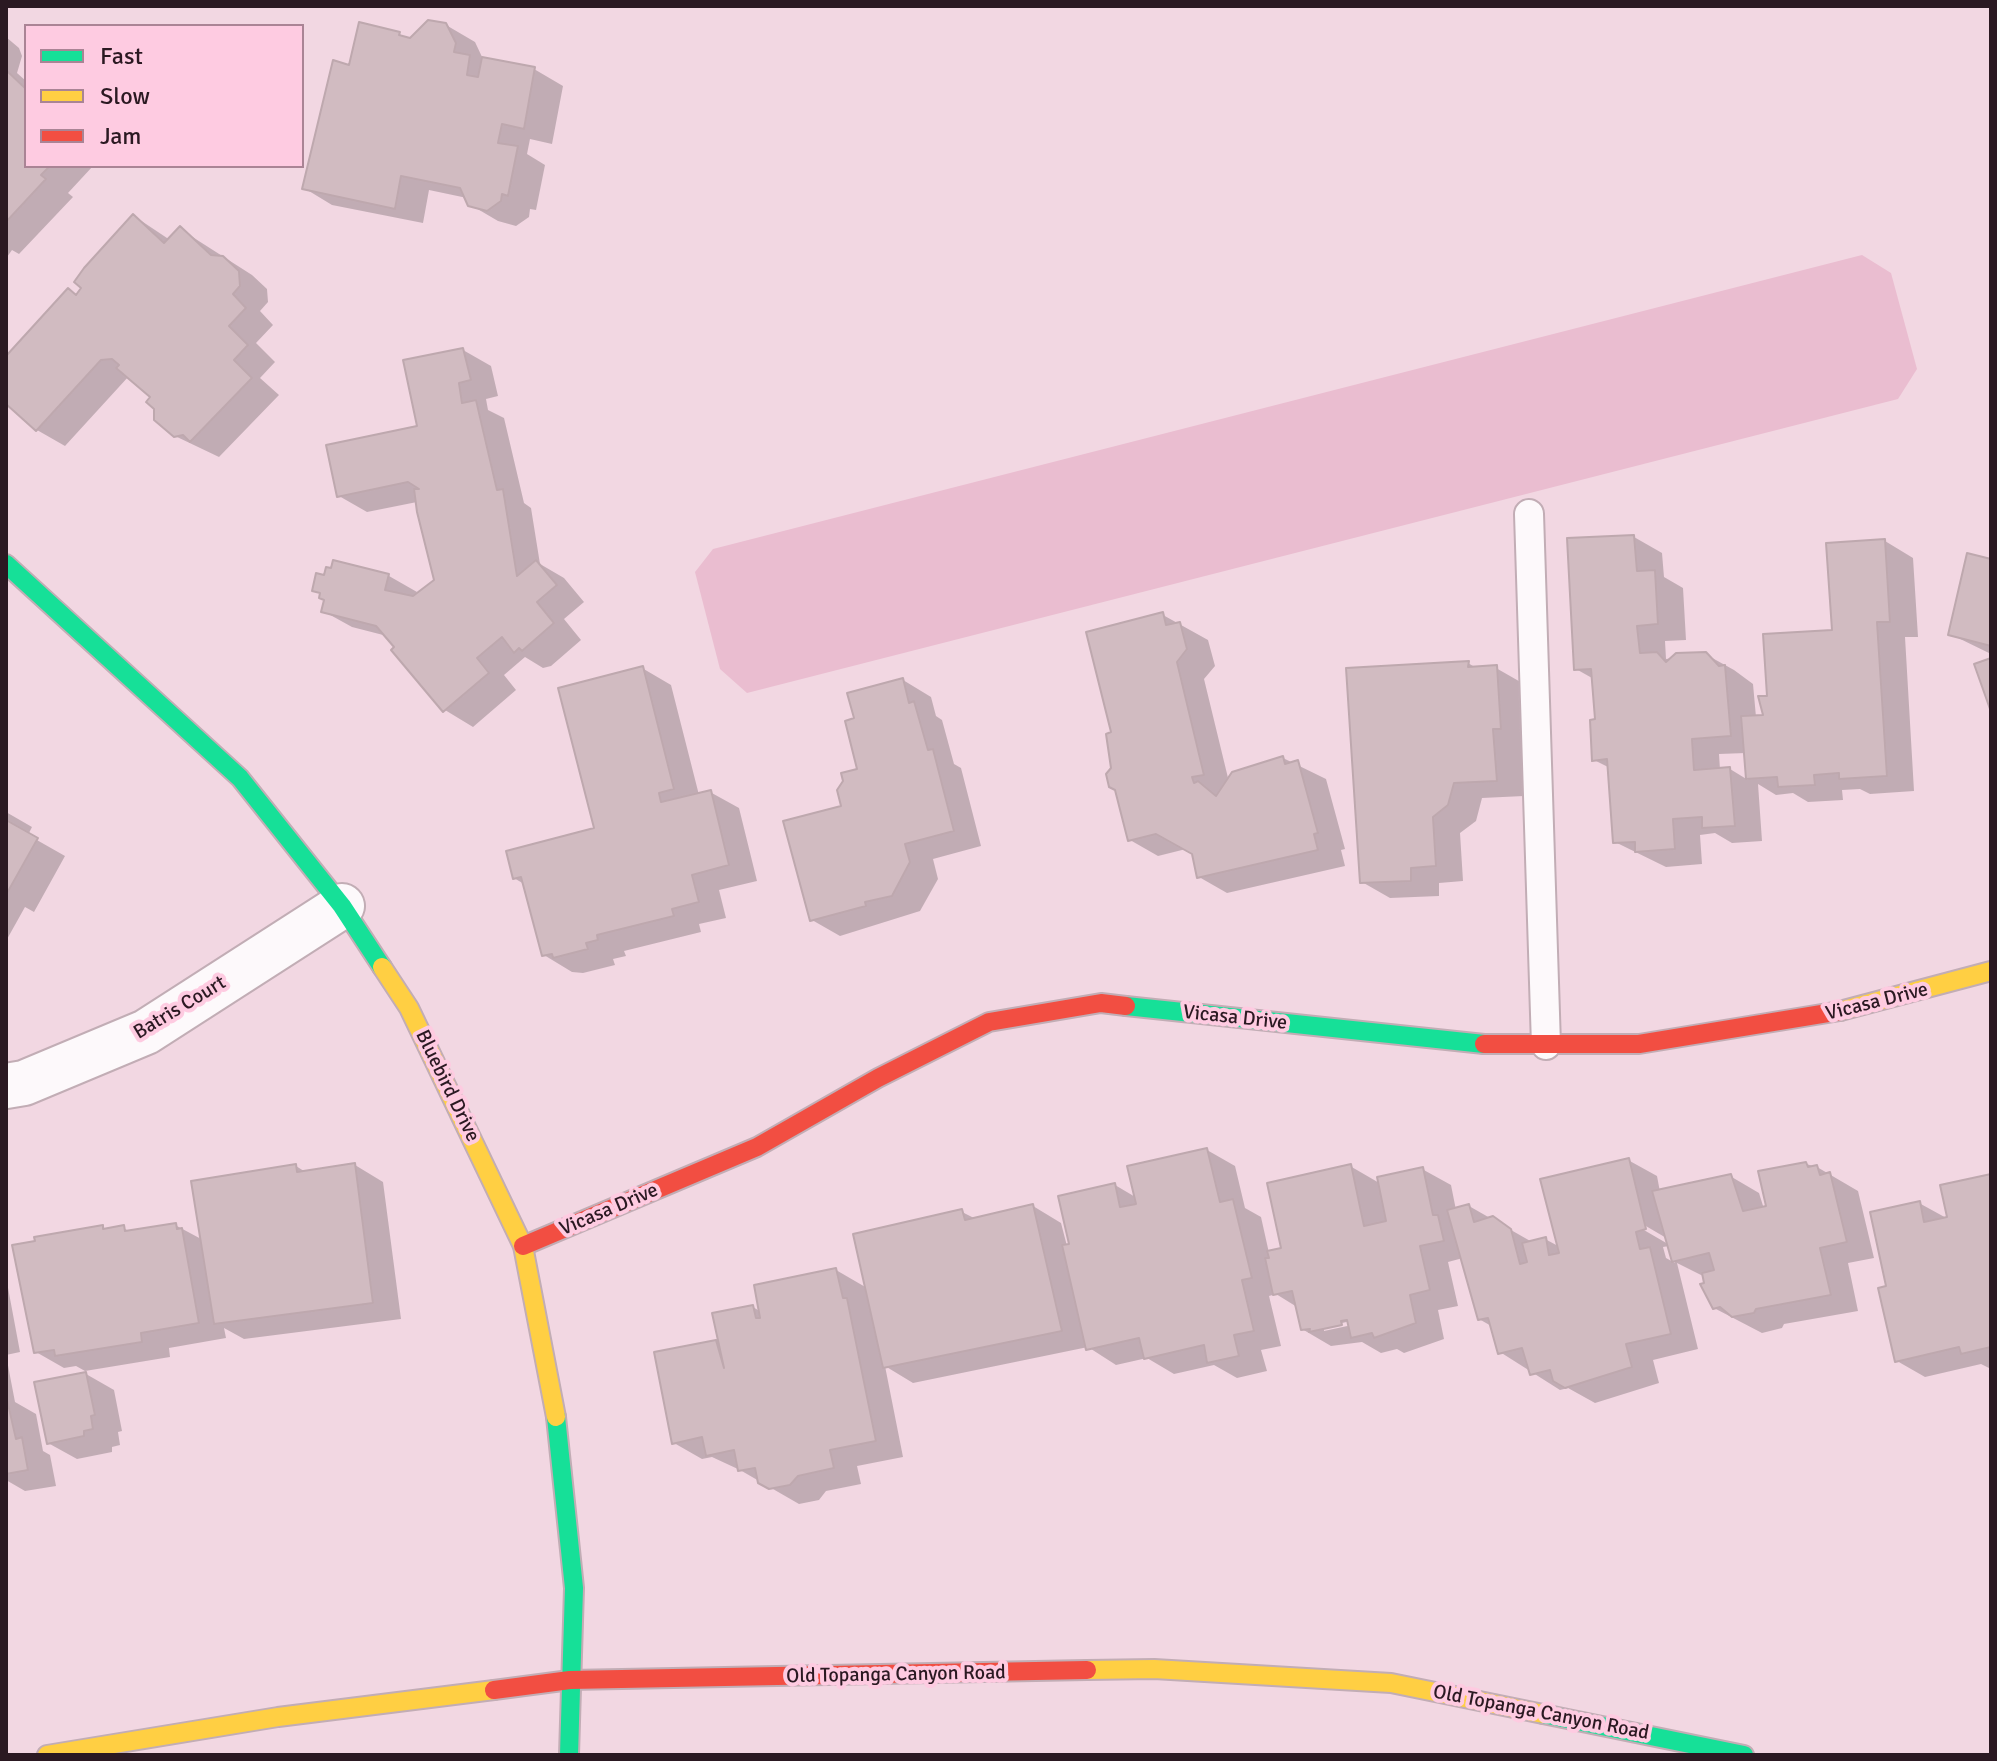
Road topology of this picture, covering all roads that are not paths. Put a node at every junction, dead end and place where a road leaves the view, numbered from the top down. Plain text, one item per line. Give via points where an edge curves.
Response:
1 (1529, 514) dead end
2 (6, 564) edge
3 (342, 906) junction
4 (1991, 971) edge
5 (1546, 1045) junction
6 (6, 1086) edge
7 (523, 1246) junction
8 (570, 1680) junction
9 (47, 1755) edge
10 (569, 1755) edge
11 (1744, 1755) edge

1 - 5 lane
2 - 3 street, Bluebird Drive via 240,778
3 - 6 street, Batris Court via 146,1032
3 - 7 street, Bluebird Drive via 409,1008
4 - 5 street, Vicasa Drive via 1827,1015 1639,1044
5 - 7 street, Vicasa Drive via 1501,1046 1101,1003 989,1022 757,1147
7 - 8 street, Bluebird Drive via 553,1389 574,1588
8 - 9 street, Old Topanga Canyon Road via 278,1717
8 - 10 street, Bluebird Drive
8 - 11 street, Old Topanga Canyon Road via 1154,1669 1391,1683

